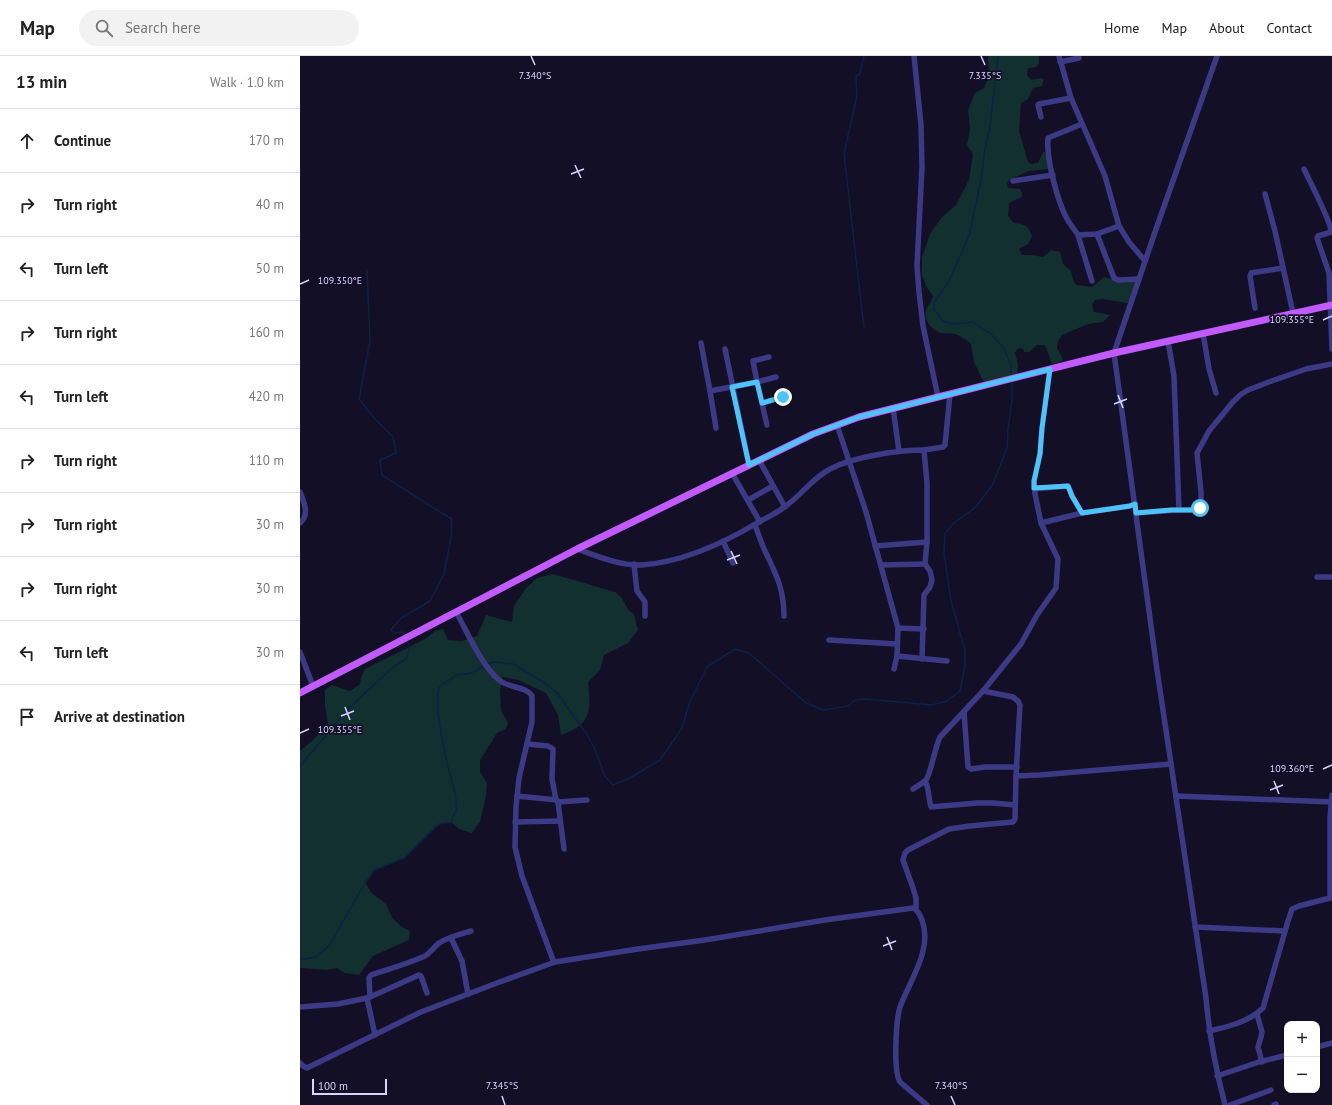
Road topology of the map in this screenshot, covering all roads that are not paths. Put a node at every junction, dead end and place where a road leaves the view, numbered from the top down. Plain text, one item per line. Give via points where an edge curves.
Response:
1 (914, 56) edge
2 (1059, 56) edge
3 (1217, 56) edge
4 (1079, 58) dead end
5 (1060, 62) junction
6 (1071, 98) junction
7 (1041, 117) dead end
8 (1082, 124) junction
9 (1304, 169) dead end
10 (1053, 175) junction
11 (1014, 181) dead end
12 (1265, 194) dead end
13 (1119, 226) junction
14 (1097, 234) junction
15 (1078, 235) junction
16 (1145, 261) junction
17 (1283, 268) junction
18 (1330, 272) edge
19 (1139, 278) junction
20 (1092, 281) dead end
21 (1331, 305) edge
22 (1255, 308) dead end
23 (1293, 313) junction
24 (1203, 333) junction
25 (1168, 341) junction
26 (701, 343) dead end
27 (725, 349) dead end
28 (1332, 349) edge
29 (1114, 353) junction
30 (769, 357) dead end
31 (1332, 364) edge
32 (1050, 369) junction
33 (776, 377) dead end
34 (757, 382) junction
35 (732, 387) junction
36 (710, 391) junction
37 (1216, 393) dead end
38 (950, 394) junction
39 (783, 397) dead end
40 (938, 397) junction
41 (762, 403) junction
42 (893, 408) junction
43 (767, 425) dead end
44 (837, 425) junction
45 (716, 428) dead end
46 (924, 450) junction
47 (899, 452) junction
48 (759, 460) junction
49 (850, 462) junction
50 (749, 465) junction
51 (732, 473) junction
52 (773, 486) junction
53 (1034, 488) junction
54 (300, 492) edge
55 (748, 500) junction
56 (1135, 504) junction
57 (785, 507) junction
58 (1179, 510) junction
59 (1082, 513) junction
60 (1136, 513) junction
61 (300, 523) edge
62 (757, 523) junction
63 (1041, 523) junction
64 (723, 541) junction
65 (927, 542) junction
66 (876, 546) junction
67 (577, 549) junction
68 (733, 563) dead end
69 (634, 564) junction
70 (926, 564) junction
71 (881, 565) junction
72 (1317, 577) dead end
73 (1332, 577) edge
74 (456, 612) junction
75 (645, 616) dead end
76 (784, 616) dead end
77 (898, 628) junction
78 (924, 629) junction
79 (829, 640) dead end
80 (897, 644) junction
81 (300, 652) edge
82 (897, 656) junction
83 (922, 659) junction
84 (947, 661) dead end
85 (894, 670) dead end
86 (313, 686) junction
87 (983, 691) junction
88 (300, 693) edge
89 (964, 712) junction
90 (527, 744) junction
91 (1171, 764) junction
92 (1017, 767) junction
93 (1016, 776) junction
94 (925, 781) junction
95 (913, 789) dead end
96 (1332, 795) edge
97 (517, 796) junction
98 (1176, 796) junction
99 (587, 800) dead end
100 (557, 801) junction
101 (1331, 802) edge
102 (1015, 805) junction
103 (560, 821) junction
104 (515, 822) junction
105 (564, 849) dead end
106 (1331, 898) edge
107 (916, 909) junction
108 (1195, 927) junction
109 (471, 930) dead end
110 (1285, 931) junction
111 (451, 938) junction
112 (555, 962) junction
113 (427, 993) dead end
114 (468, 994) junction
115 (369, 998) junction
116 (300, 1008) edge
117 (1256, 1014) junction
118 (1208, 1031) junction
119 (375, 1035) junction
120 (1332, 1043) edge
121 (1320, 1046) edge
122 (1284, 1056) edge
123 (1262, 1062) junction
124 (300, 1063) edge
125 (1217, 1076) junction
126 (1271, 1090) dead end
127 (927, 1105) edge
128 (1225, 1105) edge
129 (1230, 1105) edge

1 - 40 street via 921,125 922,167 917,266 923,326
2 - 5 street
3 - 16 street
4 - 5 street
5 - 6 street
6 - 7 street via 1039,104
6 - 8 street
8 - 10 street via 1048,138 1048,156
8 - 13 street via 1105,176
9 - 18 street via 1332,228 1331,232 1317,238
10 - 11 street
10 - 15 street via 1066,218
12 - 17 street
13 - 14 street
13 - 16 street
14 - 15 street
14 - 19 street via 1114,278
15 - 20 street
16 - 19 street
17 - 22 street via 1251,273
17 - 23 street
18 - 21 street
19 - 29 street
21 - 23 main road
21 - 28 street
23 - 24 main road
24 - 25 main road
24 - 37 street
25 - 29 main road
25 - 58 street via 1174,376
26 - 36 street
27 - 35 street
29 - 32 main road
29 - 56 street
30 - 34 street via 753,361
31 - 58 street via 1306,369 1240,395 1209,431 1197,453 1201,507 1197,510
32 - 38 main road
32 - 53 street
33 - 34 street
34 - 35 street
34 - 41 street
35 - 36 street
35 - 50 street
36 - 45 street
38 - 40 main road
38 - 46 street via 945,445
39 - 41 street
40 - 42 main road
41 - 43 street
42 - 44 main road
42 - 47 street
44 - 48 main road
44 - 49 street
46 - 47 street
46 - 65 street
47 - 49 street
48 - 50 main road
48 - 52 street
49 - 57 street via 817,477
49 - 66 street
50 - 51 main road
51 - 55 street
51 - 67 main road
52 - 55 street
52 - 57 street
53 - 59 street via 1068,486
53 - 63 street
54 - 61 street via 306,515
55 - 62 street
56 - 59 street
56 - 60 street
57 - 62 street
58 - 60 street
59 - 63 street
60 - 91 street
62 - 64 street
62 - 76 street via 761,542 779,580 784,599
63 - 87 street via 1058,559 1056,588 1021,644
64 - 68 street
64 - 69 street via 687,557
65 - 66 street
65 - 70 street
66 - 71 street
67 - 69 street via 610,560
67 - 74 main road
69 - 75 street via 637,592 645,602
70 - 71 street
70 - 78 street via 932,580 924,595
71 - 77 street
72 - 73 street
74 - 86 main road
74 - 90 street via 482,658 498,679 504,684 531,694 532,722
77 - 78 street
77 - 80 street
78 - 83 street
79 - 80 street
80 - 82 street
81 - 86 street
82 - 83 street
82 - 85 street
83 - 84 street
86 - 88 main road
87 - 89 street
87 - 92 street via 1013,697 1019,703
89 - 92 street via 968,767
89 - 94 street via 940,737
90 - 97 street
90 - 100 street via 554,749 552,779
91 - 93 street
91 - 98 street
92 - 93 street
93 - 102 street
94 - 95 street
94 - 102 street via 931,807 977,803
96 - 101 street
97 - 100 street
97 - 104 street
98 - 101 street
98 - 108 street
99 - 100 street
100 - 103 street
101 - 106 street
102 - 107 street via 1013,822 949,829 905,853 903,860 913,888
103 - 104 street
103 - 105 street
104 - 112 street via 518,864
106 - 110 street via 1294,908
107 - 112 street via 825,920
107 - 127 street via 924,925 925,938 913,979 898,1016 896,1066 900,1082
108 - 110 street
108 - 118 street via 1206,998
109 - 111 street
110 - 117 street via 1266,1002
111 - 114 street via 462,961
111 - 115 street via 439,943 427,955 371,975
112 - 114 street
113 - 115 street via 419,975
114 - 119 street via 421,1012
115 - 116 street
115 - 119 street
117 - 118 street via 1232,1025
117 - 123 street via 1262,1032 1258,1046
118 - 125 street
119 - 124 street via 307,1068
120 - 121 street
122 - 123 street
123 - 125 street
125 - 128 street
126 - 129 street

